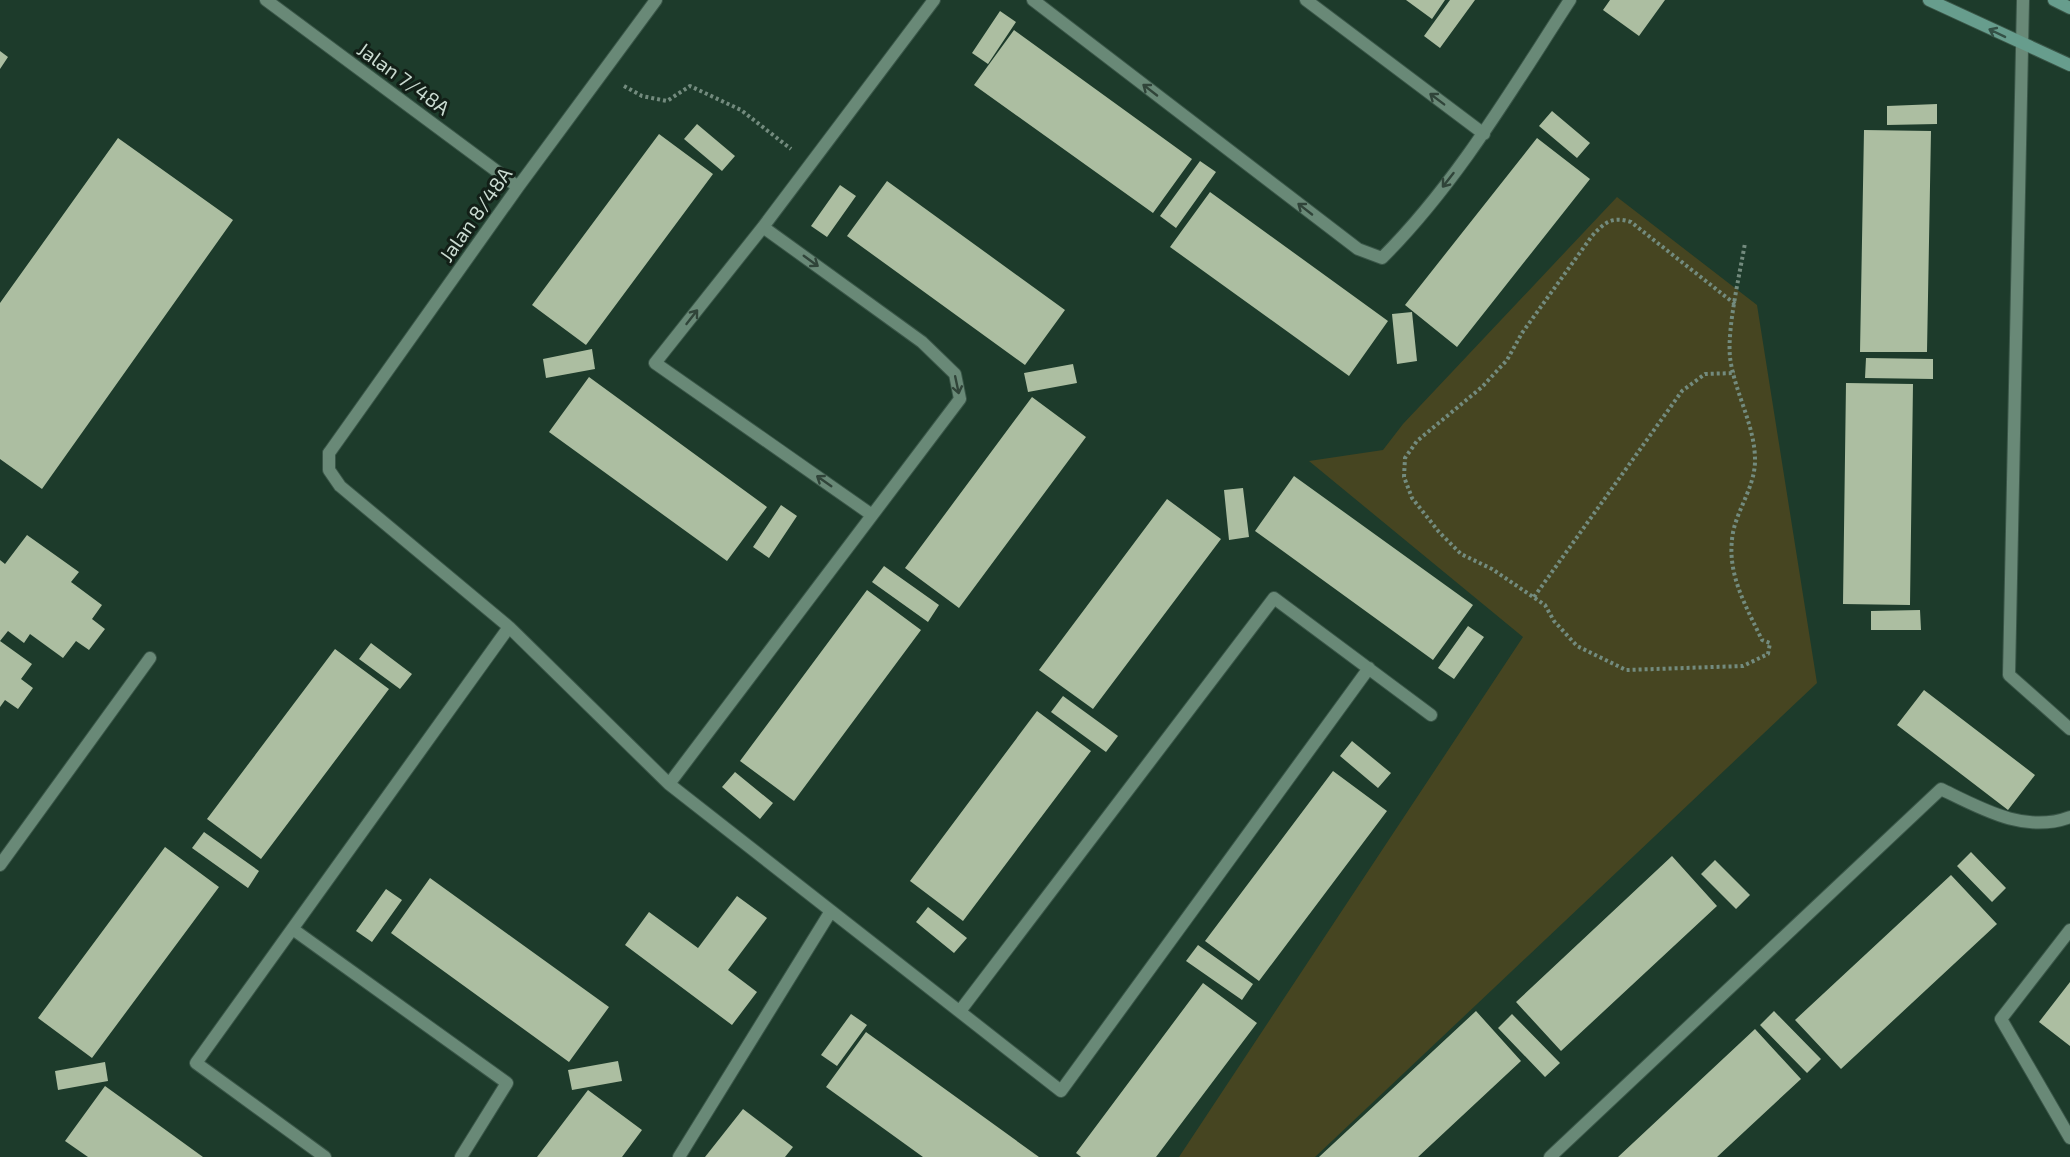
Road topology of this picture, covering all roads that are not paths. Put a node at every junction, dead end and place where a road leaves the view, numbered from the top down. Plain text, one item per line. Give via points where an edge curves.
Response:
1 (266, 0) edge
2 (656, 0) edge
3 (934, 0) edge
4 (1033, 0) edge
5 (1306, 0) edge
6 (1570, 0) edge
7 (1929, 0) edge
8 (2023, 0) edge
9 (2054, 0) edge
10 (2070, 8) edge
11 (2021, 44) junction
12 (2070, 66) edge
13 (1484, 134) junction
14 (518, 186) junction
15 (763, 227) junction
16 (872, 515) junction
17 (510, 627) junction
18 (150, 658) dead end
19 (1368, 668) junction
20 (1431, 715) dead end
21 (2070, 729) edge
22 (669, 784) junction
23 (2070, 817) edge
24 (0, 865) edge
25 (831, 910) junction
26 (294, 930) junction
27 (2070, 930) edge
28 (960, 1011) junction
29 (2070, 1138) edge
30 (325, 1157) edge
31 (461, 1157) edge
32 (679, 1157) edge
33 (1550, 1157) edge

1 - 14 street, Jalan 7/48A
2 - 14 street, Jalan 8/48A
3 - 15 street
13 -> 4 street via 1382,258 1358,249
13 -> 5 street
6 - 13 street
11 -> 7 main road
8 - 11 street
9 - 10 main road
11 - 12 main road
11 - 21 street via 2009,675
14 - 17 street, Jalan 8/48A via 329,453 329,470 340,486
15 -> 16 street via 922,342 955,374 960,399
16 -> 15 street via 656,363
16 - 22 street
17 - 22 street
17 - 26 street
18 - 24 street
19 - 20 street
19 - 28 street via 1274,598
19 - 28 street via 1061,1091
22 - 25 street
23 - 33 street via 2050,824 1998,817 1941,789
25 - 28 street
25 - 32 street
26 - 30 street via 196,1063
26 - 31 street via 507,1083
27 - 29 street via 2001,1019

